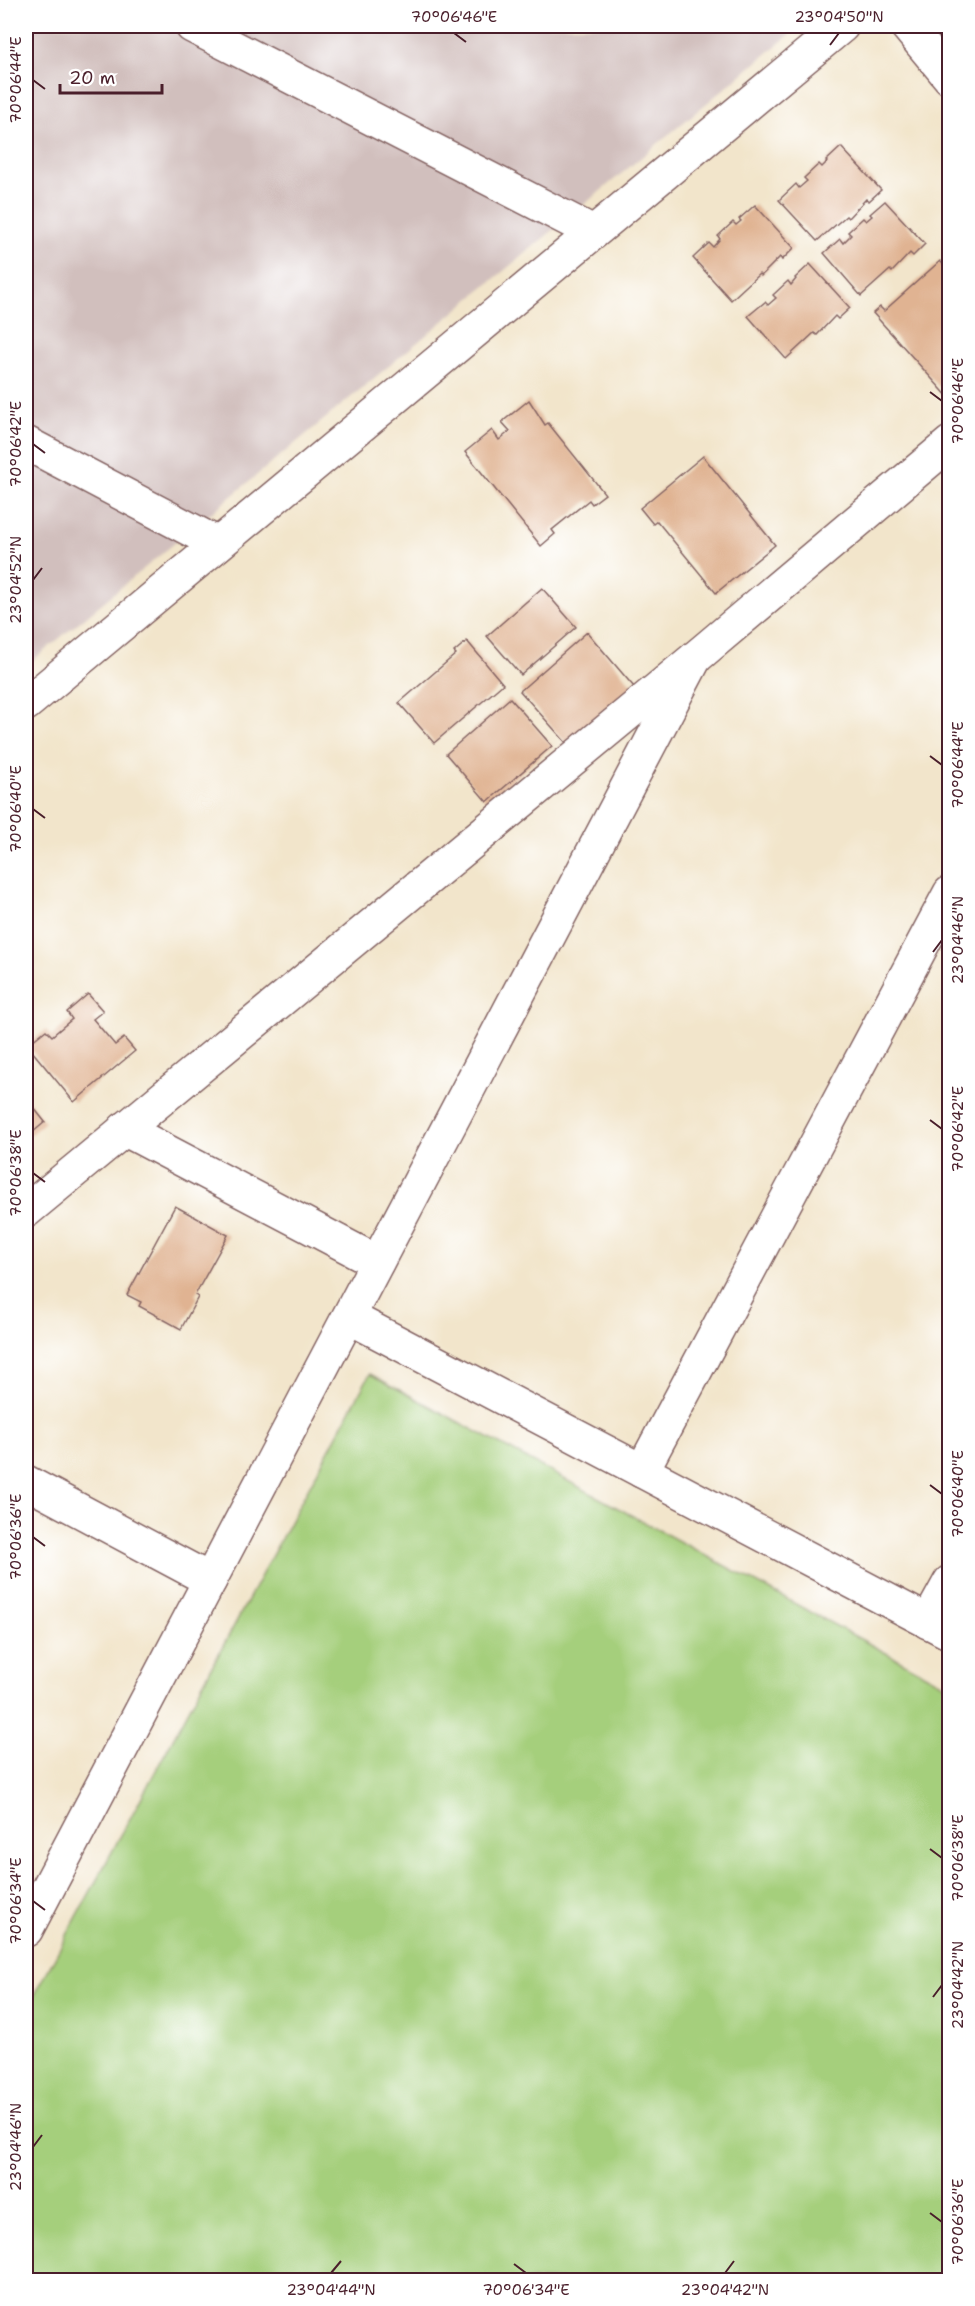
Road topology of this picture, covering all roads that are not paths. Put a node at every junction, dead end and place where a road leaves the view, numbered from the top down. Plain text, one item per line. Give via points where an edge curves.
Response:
1 (192, 26) edge
2 (842, 26) edge
3 (908, 26) edge
4 (950, 78) edge
5 (593, 232) junction
6 (26, 443) edge
7 (950, 443) edge
8 (218, 544) junction
9 (695, 658) junction
10 (26, 704) edge
11 (950, 893) edge
12 (124, 1129) junction
13 (26, 1211) edge
14 (377, 1262) junction
15 (349, 1317) junction
16 (642, 1471) junction
17 (26, 1482) edge
18 (210, 1581) junction
19 (950, 1582) edge
20 (939, 1628) edge
21 (27, 1922) edge

1 - 5 street
2 - 5 street
3 - 4 street
5 - 8 street
6 - 8 street
7 - 9 street
8 - 10 street
9 - 12 street
9 - 14 street
11 - 16 street
12 - 13 street
12 - 14 street
14 - 15 street
15 - 16 street
15 - 18 street
16 - 20 street
17 - 18 street
18 - 21 street
19 - 20 street

